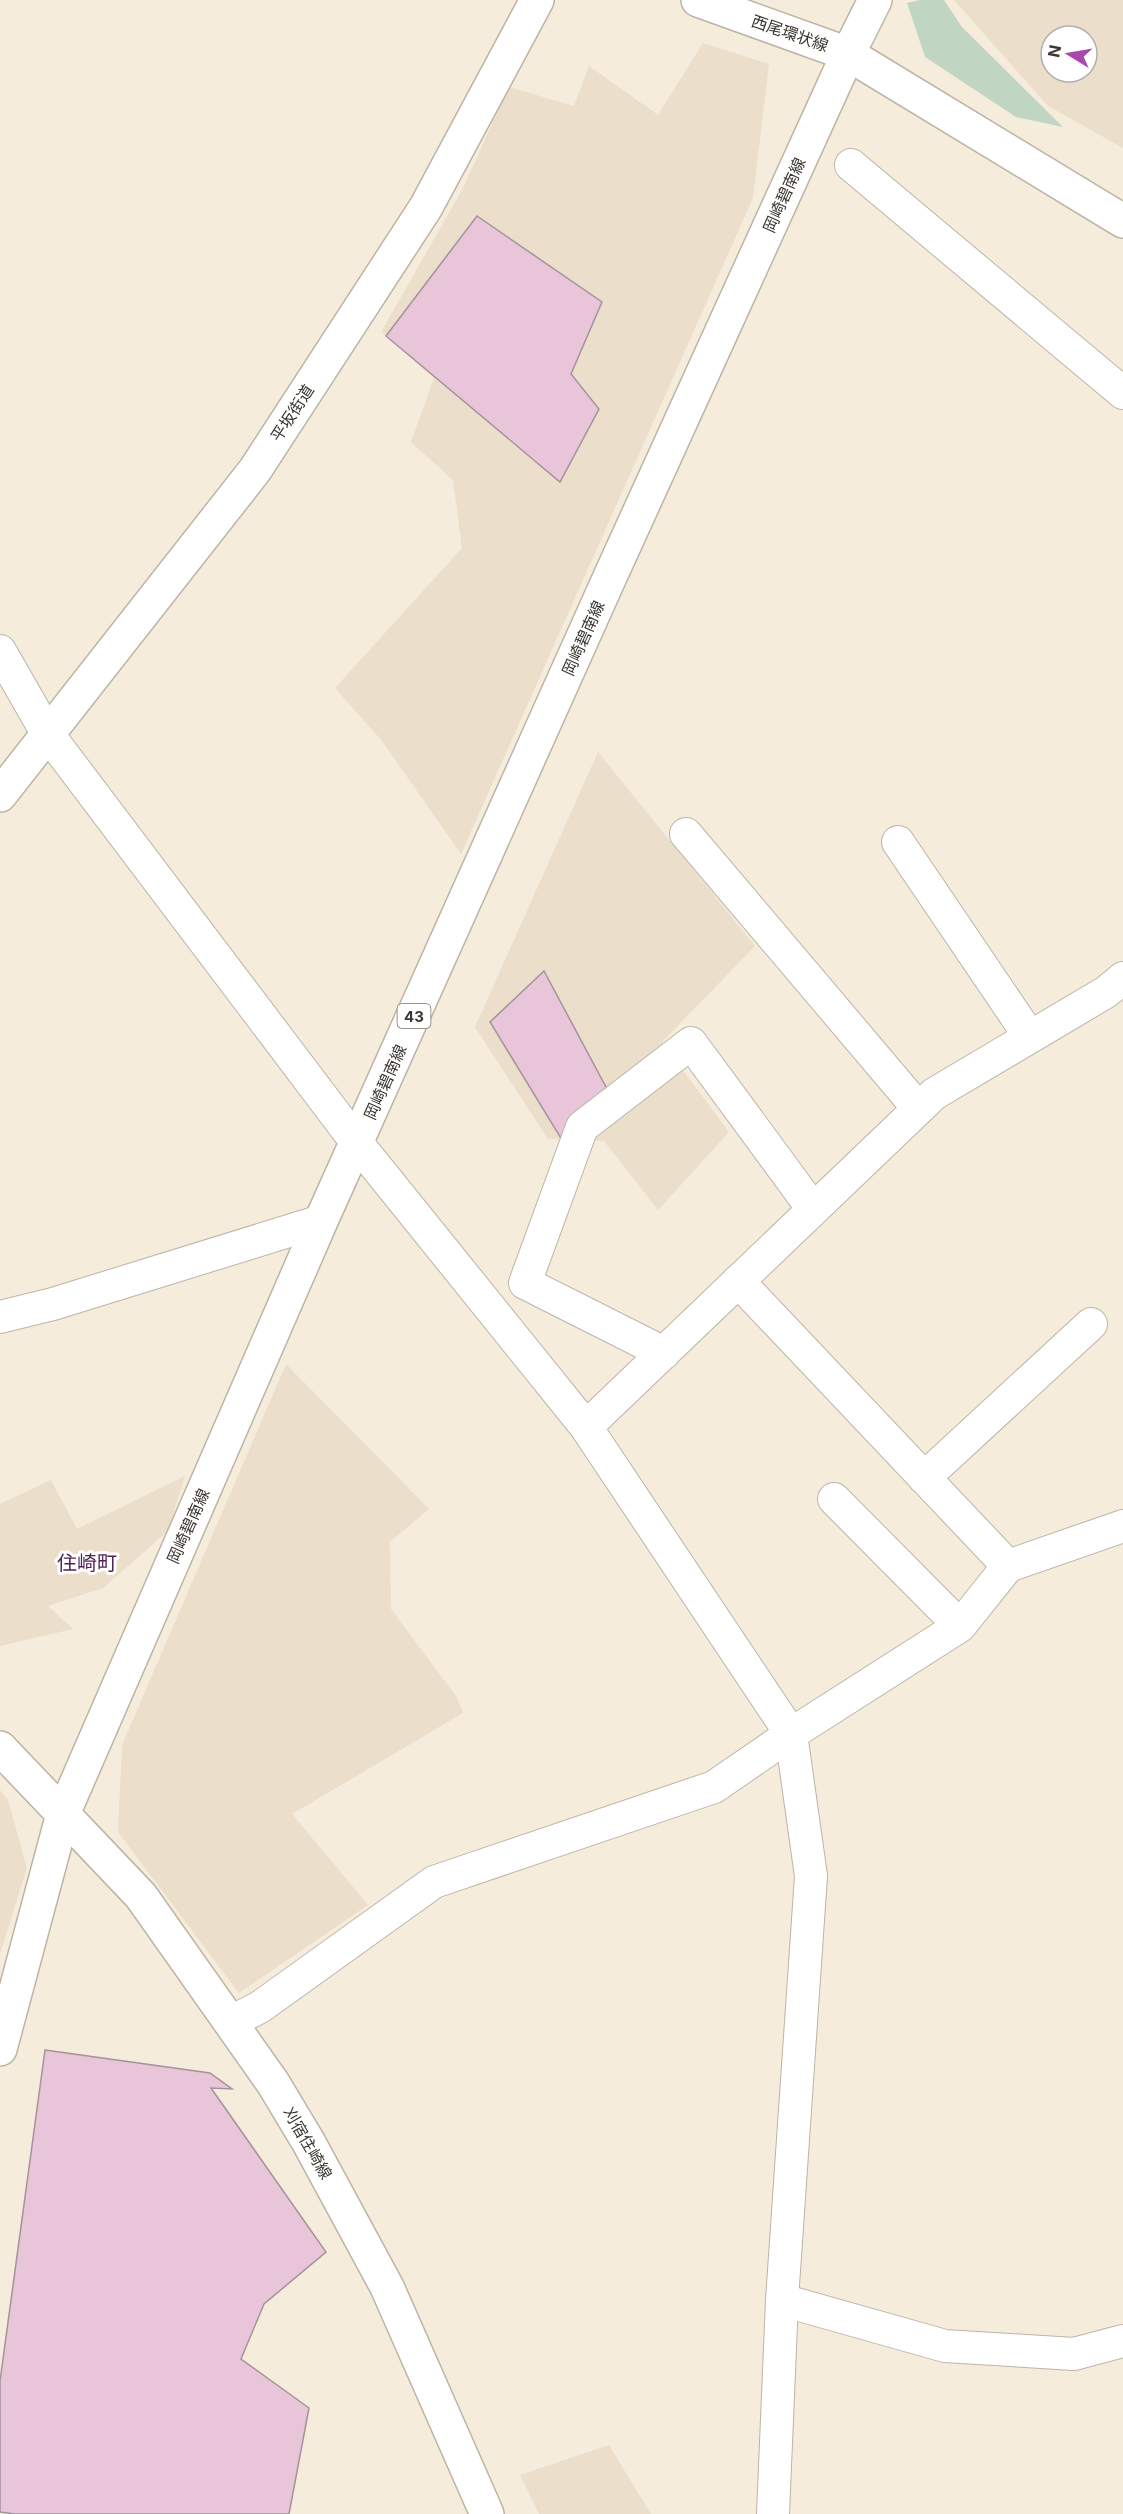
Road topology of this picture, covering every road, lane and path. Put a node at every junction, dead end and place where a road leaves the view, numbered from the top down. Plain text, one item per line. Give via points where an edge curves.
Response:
1 (537, 0) edge
2 (698, 0) edge
3 (875, 0) edge
4 (848, 54) junction
5 (851, 165) dead end
6 (1123, 221) edge
7 (1123, 393) edge
8 (0, 651) edge
9 (47, 734) junction
10 (0, 795) edge
11 (686, 834) dead end
12 (898, 842) dead end
13 (1123, 978) edge
14 (1030, 1037) junction
15 (918, 1108) junction
16 (357, 1143) junction
17 (813, 1209) junction
18 (321, 1221) junction
19 (738, 1281) junction
20 (525, 1283) junction
21 (475, 1289) junction
22 (0, 1317) edge
23 (1091, 1324) dead end
24 (663, 1353) junction
25 (586, 1427) junction
26 (924, 1478) junction
27 (834, 1499) dead end
28 (1123, 1526) edge
29 (1008, 1566) junction
30 (960, 1626) junction
31 (791, 1734) junction
32 (0, 1748) edge
33 (63, 1814) junction
34 (231, 2022) junction
35 (0, 2049) edge
36 (782, 2300) junction
37 (1123, 2341) edge
38 (487, 2514) edge
39 (773, 2514) edge

1 - 9 main road, 平坂街道 via 426,207 255,470
2 - 4 main road, 西尾環状線
3 - 4 main road, 岡崎碧南線 / 43
4 - 6 main road, 西尾環状線
4 - 16 main road, 岡崎碧南線 / 43
5 - 7 street
8 - 9 street
9 - 10 main road, 平坂街道
9 - 16 street
11 - 15 street
12 - 14 street
13 - 14 street
14 - 15 street via 934,1094
15 - 17 street
16 - 18 main road, 岡崎碧南線 / 43
16 - 21 street
17 - 19 street
17 - 20 street via 691,1043 582,1127
18 - 22 street
18 - 33 main road, 岡崎碧南線 / 43
19 - 24 street
19 - 26 street
20 - 21 street
20 - 24 street
21 - 25 street
23 - 26 street
24 - 25 street
25 - 31 street
26 - 29 street
27 - 30 street
28 - 29 street
29 - 30 street
30 - 31 street
31 - 34 street via 714,1787 434,1882 260,2007
31 - 36 street via 811,1876
32 - 33 main road, 刈宿住崎線
33 - 34 main road, 刈宿住崎線 via 141,1896
33 - 35 main road, 岡崎碧南線 / 43
34 - 38 main road, 刈宿住崎線 via 309,2143 387,2287
36 - 37 street via 945,2346 1074,2354
36 - 39 street

